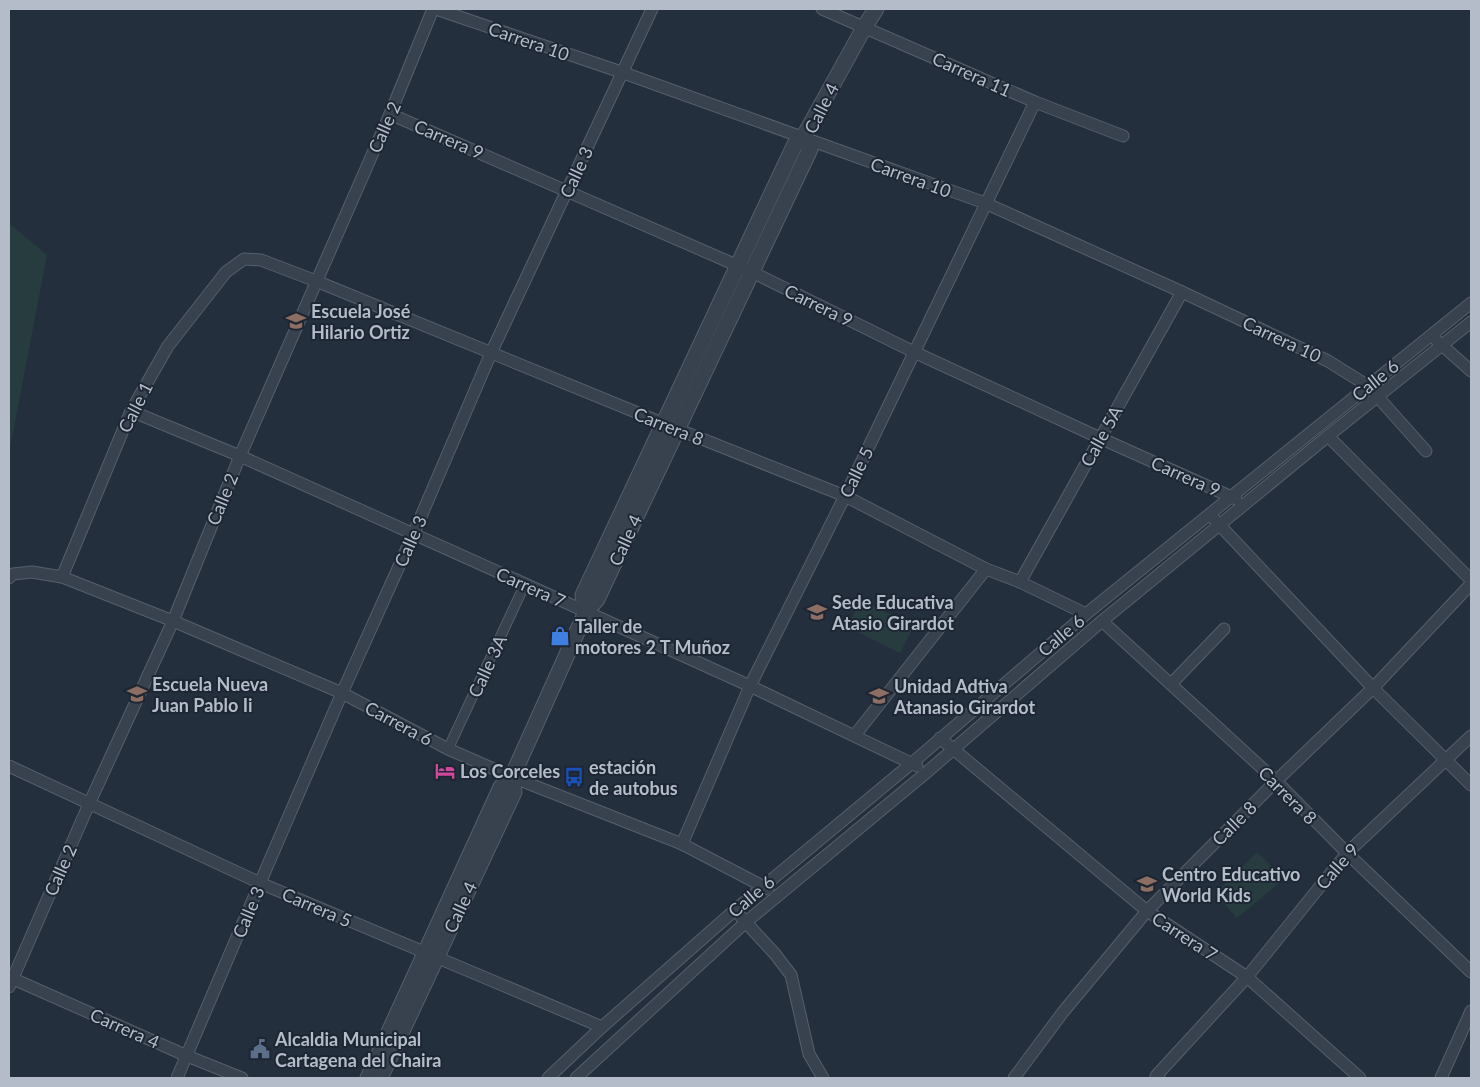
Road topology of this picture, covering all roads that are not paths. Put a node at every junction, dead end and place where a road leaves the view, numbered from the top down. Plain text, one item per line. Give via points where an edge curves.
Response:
1 (434, 9) edge
2 (652, 9) edge
3 (822, 9) edge
4 (876, 9) edge
5 (864, 26) junction
6 (621, 72) junction
7 (1035, 102) junction
8 (390, 114) junction
9 (1123, 136) dead end
10 (803, 138) junction
11 (568, 190) junction
12 (985, 203) junction
13 (244, 259) joint
14 (738, 266) junction
15 (752, 272) junction
16 (316, 281) junction
17 (1182, 292) junction
18 (1471, 303) edge
19 (1471, 322) edge
20 (1430, 336) junction
21 (1441, 345) junction
22 (914, 352) junction
23 (490, 353) junction
24 (1471, 371) edge
25 (1368, 386) junction
26 (1377, 396) junction
27 (131, 411) junction
28 (670, 426) junction
29 (1328, 436) junction
30 (1100, 438) junction
31 (1426, 450) dead end
32 (240, 456) junction
33 (845, 496) junction
34 (1231, 496) junction
35 (1244, 504) junction
36 (1209, 515) junction
37 (1220, 525) junction
38 (413, 535) junction
39 (986, 569) junction
40 (11, 576) edge
41 (62, 577) junction
42 (1471, 580) edge
43 (1020, 582) junction
44 (526, 584) junction
45 (1471, 584) edge
46 (586, 612) junction
47 (1086, 614) junction
48 (1102, 620) junction
49 (173, 621) junction
50 (1224, 630) dead end
51 (1171, 684) junction
52 (750, 686) junction
53 (1373, 688) junction
54 (342, 693) junction
55 (855, 736) junction
56 (1471, 736) edge
57 (940, 738) junction
58 (448, 749) junction
59 (953, 749) junction
60 (1447, 760) junction
61 (912, 763) junction
62 (9, 766) edge
63 (927, 772) junction
64 (512, 777) junction
65 (1276, 781) junction
66 (1471, 785) edge
67 (89, 804) junction
68 (682, 844) junction
69 (1346, 853) junction
70 (260, 883) junction
71 (763, 886) junction
72 (778, 895) junction
73 (735, 910) junction
74 (1147, 911) junction
75 (746, 922) junction
76 (430, 956) junction
77 (1471, 972) edge
78 (1247, 977) junction
79 (10, 981) edge
80 (1471, 1011) edge
81 (602, 1027) junction
82 (187, 1056) junction
83 (1158, 1077) edge
84 (177, 1078) edge
85 (242, 1078) edge
86 (368, 1078) edge
87 (380, 1078) edge
88 (548, 1078) edge
89 (576, 1078) edge
90 (822, 1078) edge
91 (1014, 1078) edge
92 (1360, 1078) edge
93 (1441, 1078) edge

1 - 6 street, Carrera 10
1 - 8 street, Calle 2
2 - 6 street, Calle 3
3 - 5 street, Carrera 11
4 - 5 street, Calle 4
5 - 7 street, Carrera 11
5 - 10 street, Calle 4
6 - 10 street, Carrera 10
6 - 11 street, Calle 3
7 - 9 street, Carrera 11
7 - 12 street, Calle 5
8 - 11 street, Carrera 9
8 - 16 street, Calle 2
10 - 12 street, Carrera 10
10 - 14 street via 795,144
10 - 15 street, Calle 4 via 810,149
11 - 14 street, Carrera 9
11 - 23 street, Calle 3
12 - 17 street, Carrera 10
12 - 22 street, Calle 5
13 - 16 street, Carrera 8 via 261,260
13 - 27 street, Calle 1 via 226,272 168,346
14 - 15 street, Carrera 9
14 - 28 street
15 - 22 street, Carrera 9
15 - 28 street, Calle 4
16 - 23 street, Carrera 8
16 - 32 street, Calle 2
17 - 25 street, Carrera 10 via 1328,361
17 - 30 street, Calle 5A
18 - 20 street, Calle 6
19 - 21 street, Calle 6
20 - 21 street
20 - 25 street, Calle 6
21 - 24 street
21 - 26 street, Calle 6
22 - 30 street, Carrera 9
22 - 33 street, Calle 5
23 - 28 street, Carrera 8
23 - 38 street, Calle 3
25 - 34 street, Calle 6
26 - 29 street, Calle 6
26 - 31 street
27 - 32 street, Carrera 7
27 - 41 street, Calle 1
28 - 33 street, Carrera 8
28 - 46 street via 583,595
29 - 35 street, Calle 6
29 - 42 street
30 - 34 street, Carrera 9
30 - 43 street, Calle 5A
32 - 38 street, Carrera 7
32 - 49 street, Calle 2
33 - 39 street, Carrera 8
33 - 52 street, Calle 5
34 - 35 street, Carrera 9
34 - 36 street, Calle 6
35 - 37 street, Calle 6
36 - 37 street, Carrera 9
36 - 47 street, Calle 6
37 - 48 street, Calle 6
37 - 53 street, Carrera 9
38 - 44 street, Carrera 7
38 - 54 street, Calle 3
39 - 43 street, Carrera 8
39 - 55 street
40 - 41 street, Carrera 6 via 32,572
41 - 49 street, Carrera 6
43 - 47 street, Carrera 8
44 - 46 street, Carrera 7
44 - 58 street, Calle 3A
45 - 53 street, Calle 8
46 - 52 street, Carrera 7
46 - 64 street, Calle 4
47 - 57 street, Calle 6
48 - 51 street, Carrera 8
48 - 59 street, Calle 6
49 - 54 street, Carrera 6
49 - 67 street, Calle 2
50 - 51 street
51 - 65 street, Carrera 8
52 - 55 street, Carrera 7
52 - 68 street, Calle 5
53 - 60 street, Carrera 9
53 - 65 street, Calle 8
54 - 58 street, Carrera 6
54 - 70 street, Calle 3
55 - 61 street, Carrera 7
56 - 60 street, Calle 9
57 - 59 street, Carrera 7
57 - 61 street, Calle 6
58 - 64 street, Carrera 6
59 - 63 street, Calle 6
59 - 74 street, Carrera 7
60 - 66 street, Carrera 9
60 - 69 street, Calle 9
61 - 63 street, Carrera 7
61 - 71 street, Calle 6
62 - 67 street, Carrera 5
63 - 72 street, Calle 6
64 - 68 street, Carrera 6
64 - 76 street, Calle 4 via 514,792
65 - 69 street, Carrera 8
65 - 74 street, Calle 8
67 - 70 street, Carrera 5
67 - 79 street, Calle 2
68 - 71 street, Carrera 6
69 - 77 street, Carrera 8
69 - 78 street, Calle 9
70 - 76 street, Carrera 5
70 - 82 street, Calle 3
71 - 72 street, Carrera 6
71 - 73 street, Calle 6
72 - 75 street, Calle 6
73 - 75 street
73 - 81 street, Calle 6
74 - 78 street, Carrera 7
74 - 91 street, Calle 8 via 1063,1012
75 - 89 street, Calle 6
75 - 90 street via 791,975 809,1054
76 - 81 street, Carrera 5
76 - 86 street
76 - 87 street, Calle 4
78 - 83 street, Calle 9
78 - 92 street, Carrera 7
79 - 82 street, Carrera 4
80 - 93 street
81 - 88 street, Calle 6
82 - 84 street, Calle 3
82 - 85 street, Carrera 4

